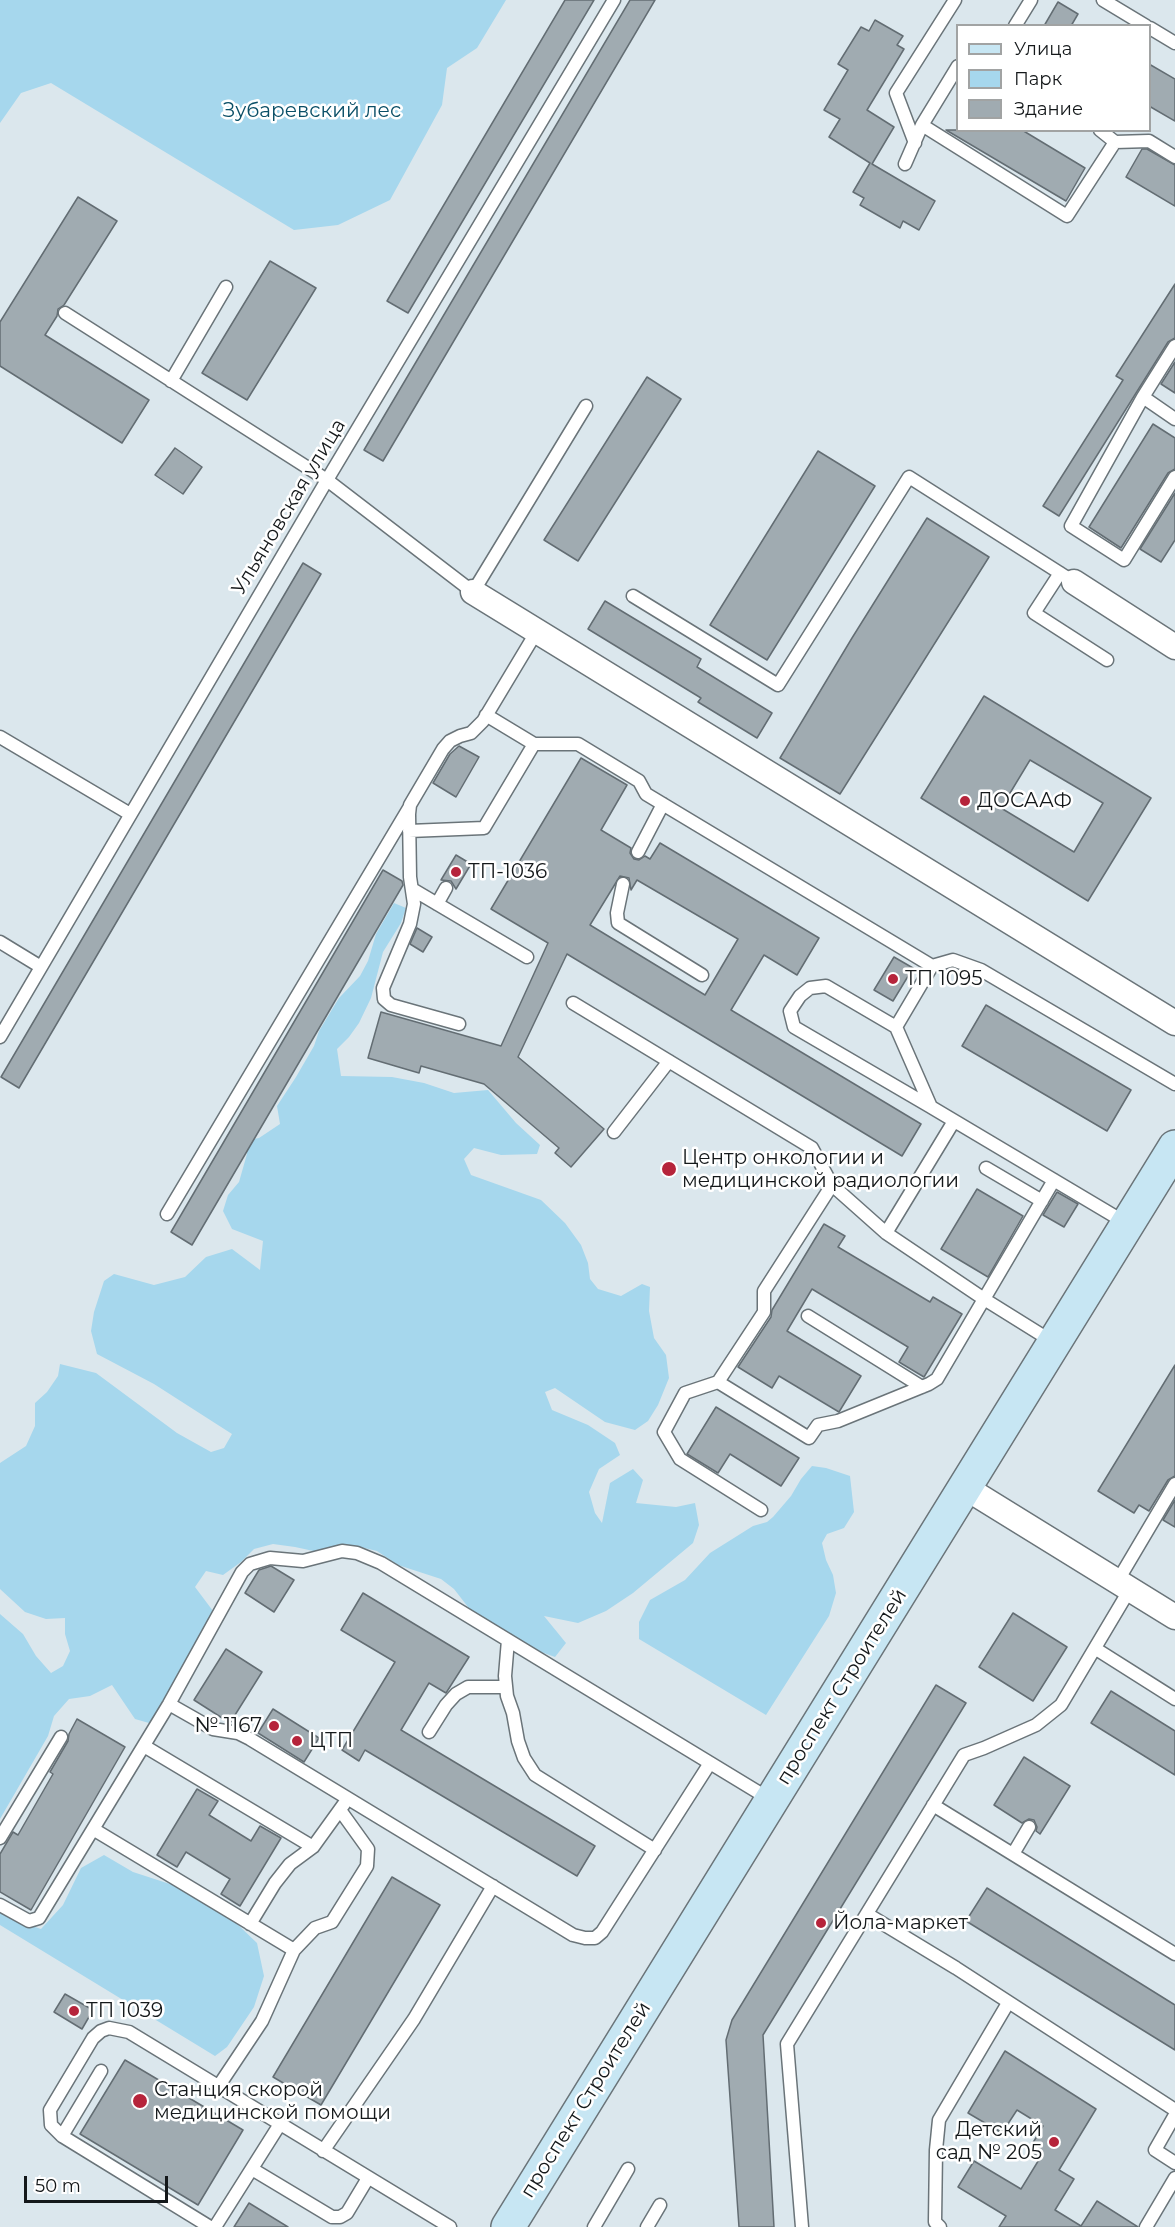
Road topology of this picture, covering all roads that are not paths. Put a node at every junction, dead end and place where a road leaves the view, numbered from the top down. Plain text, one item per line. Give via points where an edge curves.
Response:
1 (614, 0) edge
2 (955, 0) edge
3 (1031, 0) edge
4 (1103, 0) edge
5 (1016, 24) edge
6 (1143, 24) edge
7 (1151, 29) edge
8 (1175, 43) edge
9 (956, 68) edge
10 (922, 125) junction
11 (1102, 132) edge
12 (1115, 142) junction
13 (915, 143) junction
14 (1175, 157) edge
15 (905, 164) dead end
16 (226, 287) dead end
17 (65, 313) dead end
18 (1175, 346) edge
19 (171, 381) junction
20 (1143, 397) junction
21 (586, 406) dead end
22 (1175, 419) edge
23 (1175, 477) edge
24 (327, 480) junction
25 (1067, 578) junction
26 (473, 592) junction
27 (633, 596) dead end
28 (537, 631) junction
29 (1175, 647) edge
30 (1107, 660) dead end
31 (486, 715) junction
32 (0, 737) edge
33 (534, 744) junction
34 (663, 804) junction
35 (410, 805) junction
36 (130, 814) junction
37 (409, 831) junction
38 (638, 852) dead end
39 (623, 885) dead end
40 (446, 888) dead end
41 (412, 889) junction
42 (437, 904) junction
43 (0, 942) edge
44 (527, 957) dead end
45 (932, 966) junction
46 (41, 967) junction
47 (702, 975) dead end
48 (573, 1003) dead end
49 (1175, 1023) edge
50 (459, 1024) dead end
51 (896, 1027) junction
52 (0, 1037) edge
53 (669, 1061) junction
54 (1175, 1084) edge
55 (931, 1107) junction
56 (954, 1121) junction
57 (614, 1132) dead end
58 (1175, 1147) edge
59 (986, 1167) dead end
60 (1054, 1180) junction
61 (832, 1185) junction
62 (1041, 1201) junction
63 (167, 1214) dead end
64 (1127, 1223) junction
65 (886, 1233) junction
66 (984, 1299) junction
67 (808, 1316) dead end
68 (1054, 1343) junction
69 (718, 1382) junction
70 (922, 1387) junction
71 (1175, 1484) edge
72 (966, 1488) junction
73 (761, 1510) dead end
74 (1124, 1586) junction
75 (1175, 1617) edge
76 (508, 1640) junction
77 (1096, 1649) junction
78 (506, 1687) junction
79 (1175, 1699) edge
80 (169, 1704) junction
81 (429, 1732) dead end
82 (62, 1737) dead end
83 (144, 1746) junction
84 (710, 1762) junction
85 (348, 1798) junction
86 (772, 1801) junction
87 (933, 1805) junction
88 (340, 1810) junction
89 (1029, 1827) dead end
90 (93, 1829) junction
91 (0, 1838) edge
92 (313, 1847) junction
93 (655, 1850) junction
94 (1013, 1854) junction
95 (493, 1886) junction
96 (0, 1905) edge
97 (867, 1914) junction
98 (250, 1924) junction
99 (294, 1950) junction
100 (1175, 1954) edge
101 (1008, 2003) junction
102 (101, 2071) dead end
103 (218, 2087) junction
104 (1175, 2113) edge
105 (280, 2124) junction
106 (62, 2136) junction
107 (323, 2151) junction
108 (1175, 2163) edge
109 (252, 2169) junction
110 (628, 2169) dead end
111 (368, 2178) junction
112 (1175, 2178) edge
113 (660, 2205) dead end
114 (210, 2227) edge
115 (215, 2227) edge
116 (450, 2227) edge
117 (508, 2227) edge
118 (594, 2227) edge
119 (647, 2227) edge
120 (802, 2227) edge
121 (940, 2227) edge
122 (1146, 2227) edge

1 - 24 lane, Ульяновская улица
2 - 13 lane via 896,93
3 - 5 lane
4 - 6 lane
7 - 8 lane
9 - 10 lane
10 - 12 lane via 1067,216
10 - 13 lane
11 - 12 lane
12 - 14 lane via 1149,141
13 - 15 lane
16 - 19 lane
17 - 19 lane
18 - 20 lane
19 - 24 lane
20 - 22 lane
20 - 23 lane via 1071,526 1124,560
21 - 26 lane
24 - 26 lane
24 - 36 lane, Ульяновская улица
25 - 27 lane via 909,477 778,685
25 - 29 street
25 - 30 lane via 1034,613
26 - 28 street
28 - 31 lane
28 - 49 street
31 - 33 lane
31 - 35 lane via 471,733 450,741 443,749
32 - 36 lane
33 - 34 lane via 578,744 639,781 646,794
33 - 37 lane via 484,828
34 - 38 lane
34 - 45 lane
35 - 37 lane
35 - 63 lane
36 - 46 lane, Ульяновская улица
37 - 41 lane
39 - 47 lane via 618,923
40 - 42 lane
41 - 42 lane
41 - 50 lane via 410,924 383,988 384,999 391,1005
42 - 44 lane
43 - 46 lane
45 - 51 lane
45 - 54 lane via 953,960 981,970
46 - 52 lane, Ульяновская улица
48 - 53 lane
51 - 55 lane
51 - 55 lane via 826,986 810,988 790,1011 794,1027
53 - 57 lane
53 - 61 lane via 812,1148
55 - 56 lane
56 - 60 lane
56 - 65 lane
58 - 64 main road, проспект Строителей
59 - 62 lane
60 - 62 lane
60 - 64 lane
61 - 65 lane
61 - 69 lane via 764,1291 764,1312
62 - 66 lane
64 - 68 main road, проспект Строителей
65 - 66 lane
66 - 68 lane
66 - 70 lane via 937,1379
67 - 70 lane
68 - 72 main road, проспект Строителей
69 - 70 lane via 809,1438 818,1425 838,1421
69 - 73 lane via 686,1394 664,1432 680,1459
71 - 74 lane
72 - 74 street
72 - 86 main road, проспект Строителей
74 - 75 street
74 - 77 lane
76 - 78 lane
76 - 80 lane via 381,1563 357,1553 342,1551 303,1561 262,1559 242,1572
76 - 84 lane
77 - 79 lane
77 - 87 lane via 1061,1704 1036,1725 963,1755
78 - 81 lane via 468,1687 456,1694
78 - 93 lane via 518,1741 535,1775
80 - 83 lane
80 - 85 lane via 213,1729 238,1732
82 - 91 lane
83 - 90 lane
83 - 92 lane
84 - 86 lane
84 - 93 lane
85 - 88 lane
85 - 95 lane
86 - 117 main road, проспект Строителей
87 - 94 lane via 977,1839
87 - 97 lane
88 - 92 lane
88 - 99 lane via 368,1849 367,1866 332,1922 315,1928
89 - 94 lane
90 - 96 lane via 39,1918 29,1922
90 - 98 lane
92 - 98 lane via 290,1864
93 - 95 lane via 595,1938 573,1935
94 - 100 lane
95 - 107 lane via 414,2019
97 - 101 lane
97 - 120 lane via 787,2044
98 - 99 lane
99 - 103 lane via 262,2021
101 - 104 lane
101 - 121 lane via 939,2120 935,2222
102 - 106 lane
103 - 105 lane
103 - 106 lane via 129,2032 109,2028 93,2038 50,2110 51,2125
104 - 108 lane via 1155,2150
105 - 107 lane
105 - 109 lane
106 - 114 lane
107 - 111 lane
109 - 111 lane via 332,2217 347,2213
109 - 115 lane
110 - 118 lane
111 - 116 lane
112 - 122 lane
113 - 119 lane

